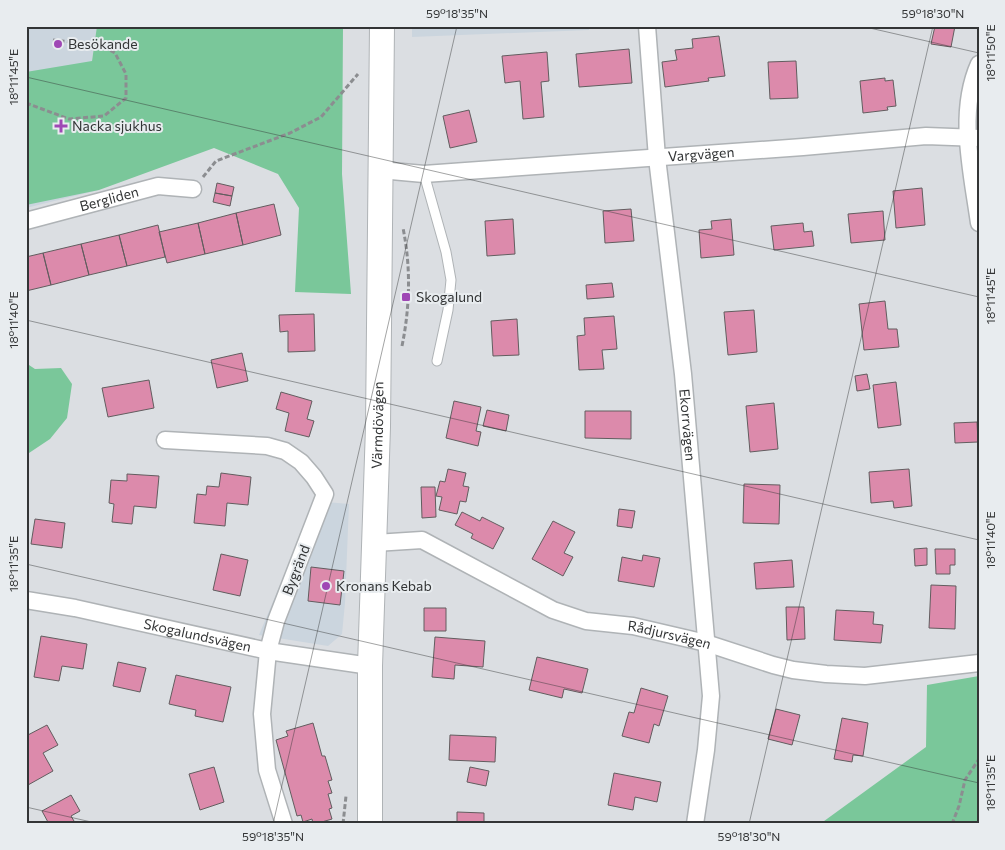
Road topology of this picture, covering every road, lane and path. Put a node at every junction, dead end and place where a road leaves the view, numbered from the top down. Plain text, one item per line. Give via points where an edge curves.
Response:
1 (382, 26) edge
2 (647, 26) edge
3 (53, 40) dead end
4 (979, 64) edge
5 (358, 74) dead end
6 (26, 103) edge
7 (974, 138) edge
8 (657, 158) junction
9 (216, 161) dead end
10 (380, 170) junction
11 (424, 174) junction
12 (193, 190) dead end
13 (26, 221) edge
14 (979, 223) edge
15 (437, 361) dead end
16 (164, 440) dead end
17 (375, 543) junction
18 (26, 600) edge
19 (706, 643) junction
20 (268, 651) junction
21 (979, 663) edge
22 (370, 666) junction
23 (979, 759) edge
24 (284, 824) edge
25 (370, 824) edge
26 (695, 824) edge
27 (952, 824) edge

1 - 10 main road, Värmdövägen
2 - 8 street, Ekorrvägen
3 - 6 path via 101,45 115,53 126,74 126,98 104,116 69,119
4 - 7 street via 968,103
5 - 9 path via 321,117
7 - 8 street, Vargvägen via 926,136
7 - 14 street
8 - 11 street, Vargvägen
8 - 19 street, Ekorrvägen via 682,374
10 - 11 street, Vargvägen
10 - 17 main road, Värmdövägen
11 - 15 lane via 446,252 450,280 448,310
12 - 13 street, Bergliden via 158,186
16 - 20 street, Bygränd via 267,446 285,451 301,462 325,494 276,621
17 - 19 street, Rådjursvägen via 422,540 553,610 586,621 632,626
17 - 22 main road, Värmdövägen
18 - 20 street, Skogalundsvägen
19 - 21 street, Rådjursvägen via 773,665 826,674 865,676
19 - 26 street, Ekorrvägen via 711,696
20 - 22 street, Skogalundsvägen
20 - 24 street, Bygränd via 262,714 267,770
22 - 25 main road, Värmdövägen
23 - 27 path via 965,780

